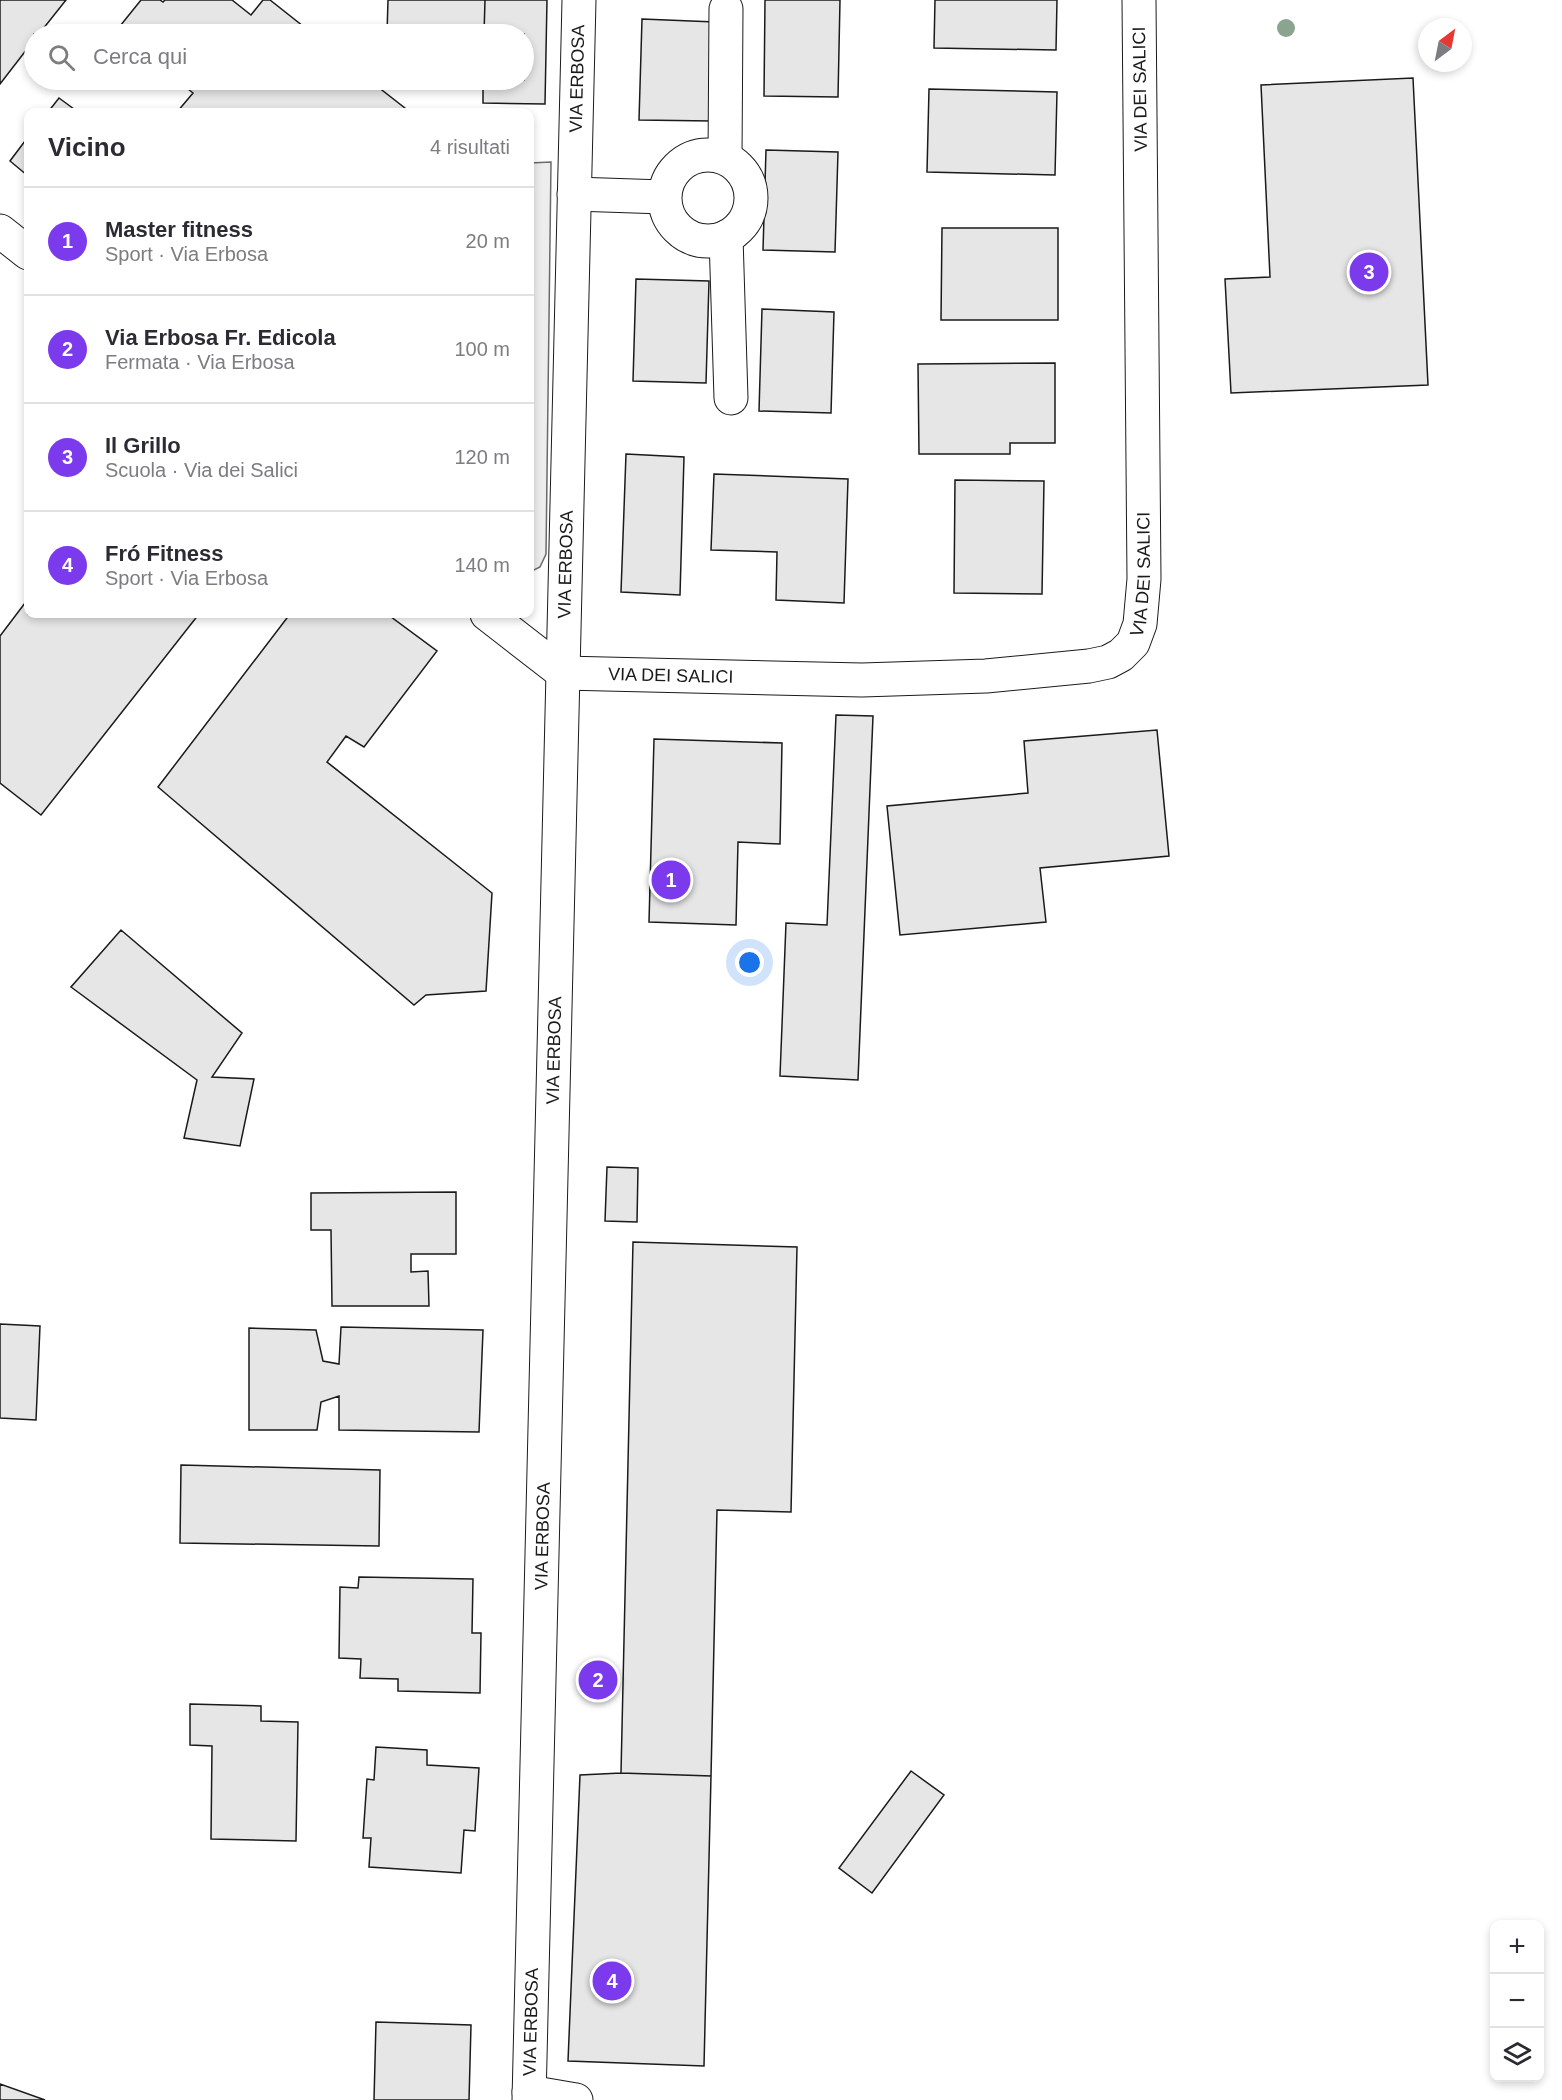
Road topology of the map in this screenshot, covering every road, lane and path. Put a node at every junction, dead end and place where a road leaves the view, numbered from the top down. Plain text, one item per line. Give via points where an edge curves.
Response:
1 (579, 0) edge
2 (1139, 0) edge
3 (726, 9) dead end
4 (725, 158) junction
5 (574, 194) junction
6 (664, 197) junction
7 (0, 231) edge
8 (726, 237) junction
9 (24, 250) edge
10 (731, 398) dead end
11 (493, 618) edge
12 (563, 673) junction
13 (529, 2096) edge
14 (576, 2100) edge

1 - 5 street, VIA ERBOSA
2 - 12 street, VIA DEI SALICI via 1144,579 1140,624 1133,643 1108,662 986,676 852,680
3 - 4 street
4 - 6 street via 711,154 684,161 667,182
4 - 8 street via 746,177 752,204 739,229
5 - 6 street
5 - 12 street, VIA ERBOSA
6 - 8 street via 666,211 684,234 705,241
7 - 9 street
8 - 10 street
11 - 12 street
12 - 13 street, VIA ERBOSA
13 - 14 street

